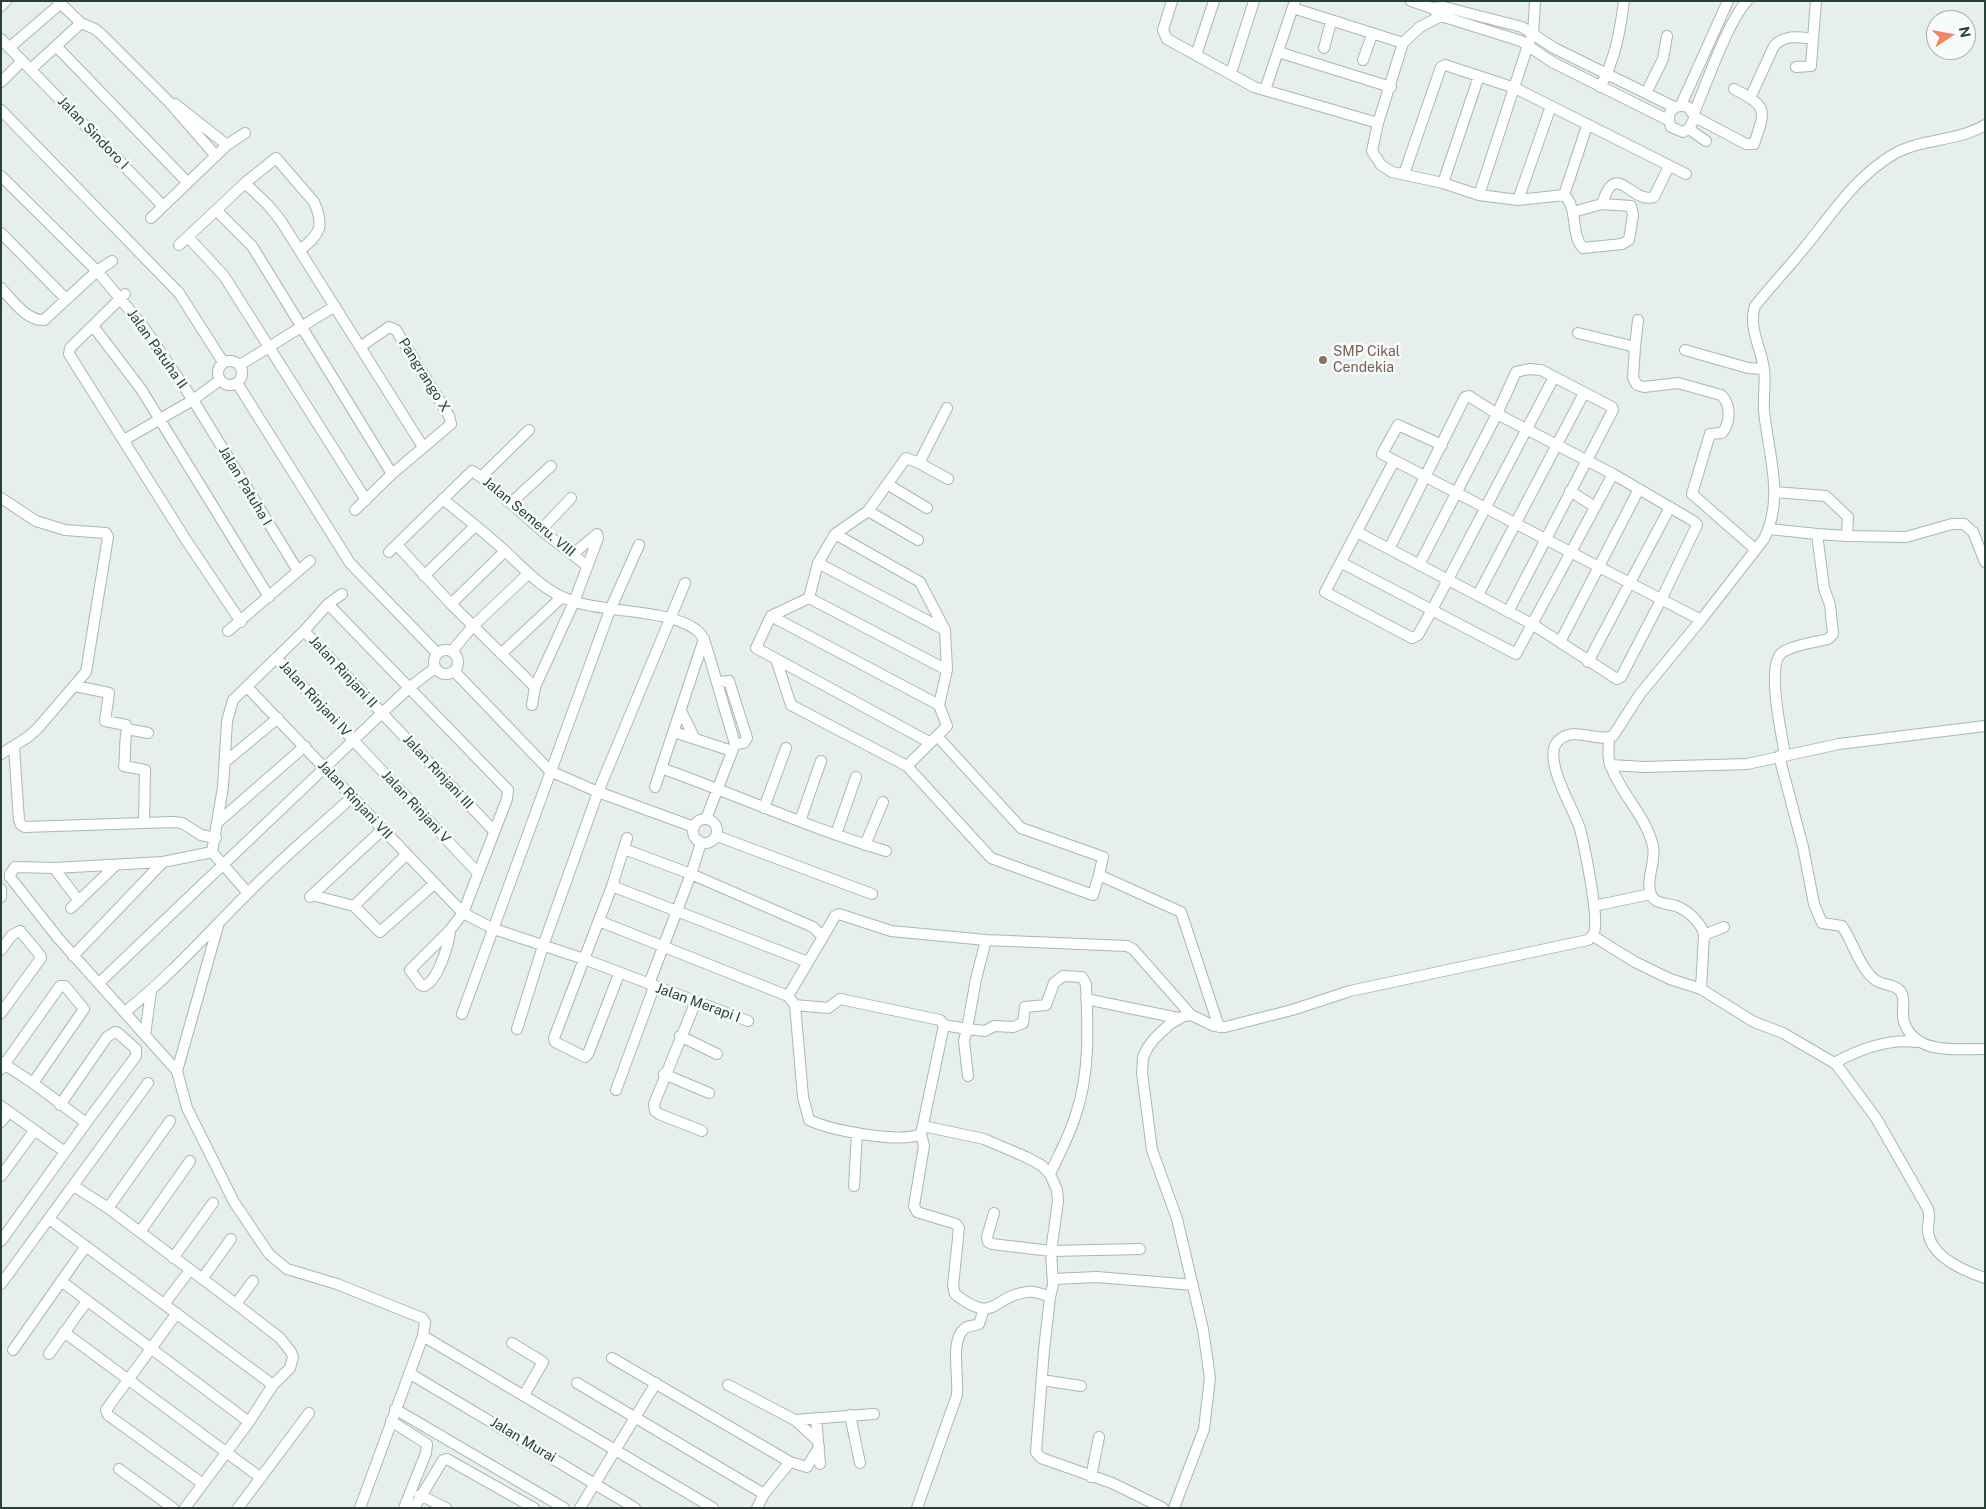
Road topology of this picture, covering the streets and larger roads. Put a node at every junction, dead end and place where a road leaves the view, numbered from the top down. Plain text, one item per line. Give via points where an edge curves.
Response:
1 (6, 1) edge
2 (1172, 1) edge
3 (1214, 1) edge
4 (1254, 1) edge
5 (1412, 1) edge
6 (1535, 1) edge
7 (1624, 1) edge
8 (1728, 1) edge
9 (1748, 1) edge
10 (1816, 1) edge
11 (59, 2) edge
12 (1294, 5) edge
13 (1, 6) edge
14 (1442, 8) edge
15 (1331, 22) junction
16 (81, 23) junction
17 (1716, 24) junction
18 (1730, 30) junction
19 (1372, 34) junction
20 (1533, 34) junction
21 (1667, 36) dead end
22 (1, 39) edge
23 (1813, 39) junction
24 (1403, 43) junction
25 (1528, 45) junction
26 (56, 46) junction
27 (9, 48) junction
28 (1324, 48) dead end
29 (1278, 52) junction
30 (1196, 54) junction
31 (1363, 60) dead end
32 (22, 61) junction
33 (1796, 67) dead end
34 (31, 69) junction
35 (1231, 73) junction
36 (1607, 74) junction
37 (1479, 76) junction
38 (1, 82) edge
39 (1391, 87) junction
40 (1600, 87) junction
41 (1515, 88) junction
42 (1265, 90) junction
43 (1734, 90) dead end
44 (1646, 93) junction
45 (1750, 98) junction
46 (169, 102) junction
47 (1551, 106) junction
48 (1677, 106) junction
49 (1, 110) edge
50 (1694, 115) junction
51 (1668, 120) junction
52 (1378, 123) junction
53 (1985, 124) edge
54 (1587, 126) junction
55 (1689, 129) junction
56 (244, 133) dead end
57 (1706, 141) dead end
58 (227, 145) junction
59 (216, 156) junction
60 (1669, 166) junction
61 (1404, 174) junction
62 (1686, 174) dead end
63 (1, 176) edge
64 (187, 182) junction
65 (245, 183) junction
66 (1443, 183) junction
67 (1479, 195) junction
68 (1564, 195) junction
69 (1518, 200) junction
70 (1602, 204) junction
71 (163, 206) junction
72 (216, 210) junction
73 (1573, 212) junction
74 (150, 218) dead end
75 (1, 233) edge
76 (188, 237) junction
77 (179, 245) dead end
78 (300, 250) junction
79 (112, 261) dead end
80 (97, 271) junction
81 (1, 288) edge
82 (123, 296) junction
83 (66, 299) junction
84 (334, 306) junction
85 (1638, 320) dead end
86 (93, 326) junction
87 (300, 326) junction
88 (1578, 333) dead end
89 (268, 346) junction
90 (360, 347) junction
91 (1635, 347) junction
92 (1685, 350) dead end
93 (223, 362) junction
94 (240, 365) junction
95 (1764, 369) junction
96 (1554, 377) junction
97 (220, 380) junction
98 (237, 383) junction
99 (1584, 393) junction
100 (193, 400) junction
101 (947, 408) dead end
102 (1497, 414) junction
103 (160, 419) junction
104 (1526, 429) junction
105 (529, 430) dead end
106 (124, 440) junction
107 (1442, 445) junction
108 (1557, 445) junction
109 (423, 447) junction
110 (1394, 461) junction
111 (1586, 461) junction
112 (919, 463) junction
113 (551, 466) dead end
114 (392, 474) junction
115 (476, 474) junction
116 (1613, 474) junction
117 (1425, 478) junction
118 (948, 479) dead end
119 (887, 484) junction
120 (1639, 489) junction
121 (1570, 491) junction
122 (1774, 492) junction
123 (1456, 493) junction
124 (1, 498) edge
125 (571, 498) dead end
126 (443, 499) junction
127 (366, 500) junction
128 (511, 503) junction
129 (1595, 507) junction
130 (927, 508) dead end
131 (1670, 508) junction
132 (1485, 509) junction
133 (355, 510) dead end
134 (868, 511) junction
135 (1515, 524) junction
136 (475, 526) junction
137 (1769, 529) junction
138 (542, 530) junction
139 (1357, 532) junction
140 (835, 534) junction
141 (1817, 534) junction
142 (1847, 536) junction
143 (918, 540) dead end
144 (1545, 540) junction
145 (639, 545) dead end
146 (1389, 549) junction
147 (1756, 550) junction
148 (505, 551) junction
149 (1570, 553) junction
150 (573, 554) junction
151 (310, 561) dead end
152 (1985, 562) edge
153 (818, 563) junction
154 (1342, 563) junction
155 (586, 565) junction
156 (1419, 565) junction
157 (1599, 568) junction
158 (298, 572) junction
159 (528, 574) junction
160 (424, 576) junction
161 (1448, 580) junction
162 (685, 584) dead end
163 (1631, 584) junction
164 (342, 594) dead end
165 (1478, 596) junction
166 (269, 597) junction
167 (562, 597) junction
168 (809, 598) junction
169 (1661, 600) junction
170 (574, 602) junction
171 (328, 604) junction
172 (451, 604) junction
173 (610, 610) junction
174 (1432, 610) junction
175 (1508, 612) junction
176 (771, 616) junction
177 (671, 620) junction
178 (1701, 620) junction
179 (241, 622) junction
180 (1532, 624) junction
181 (473, 626) junction
182 (945, 630) junction
183 (228, 631) dead end
184 (304, 631) junction
185 (704, 639) junction
186 (1560, 642) junction
187 (452, 651) junction
188 (437, 653) junction
189 (500, 654) junction
190 (276, 658) junction
191 (776, 660) junction
192 (1588, 662) junction
193 (435, 668) junction
194 (947, 670) junction
195 (454, 671) junction
196 (75, 686) junction
197 (247, 687) junction
198 (410, 687) junction
199 (536, 687) junction
200 (532, 705) dead end
201 (939, 705) junction
202 (681, 711) junction
203 (382, 713) junction
204 (278, 718) junction
205 (1985, 726) edge
206 (127, 729) junction
207 (674, 732) junction
208 (148, 733) dead end
209 (1609, 738) junction
210 (695, 739) junction
211 (933, 739) junction
212 (354, 740) junction
213 (305, 746) junction
214 (14, 747) junction
215 (734, 748) junction
216 (786, 748) dead end
217 (1, 754) edge
218 (1782, 755) junction
219 (821, 761) dead end
220 (225, 762) junction
221 (1610, 765) junction
222 (907, 766) junction
223 (326, 768) junction
224 (662, 768) junction
225 (550, 771) junction
226 (856, 777) dead end
227 (655, 787) dead end
228 (719, 788) junction
229 (598, 792) junction
230 (351, 798) junction
231 (764, 808) junction
232 (883, 809) dead end
233 (706, 819) junction
234 (800, 821) junction
235 (218, 822) junction
236 (144, 823) junction
237 (694, 827) junction
238 (382, 830) junction
239 (494, 832) junction
240 (836, 834) junction
241 (717, 836) junction
242 (216, 838) junction
243 (627, 838) dead end
244 (701, 843) junction
245 (865, 845) junction
246 (624, 849) junction
247 (886, 851) dead end
248 (212, 852) junction
249 (406, 855) junction
250 (163, 862) junction
251 (222, 864) junction
252 (116, 865) junction
253 (54, 868) junction
254 (478, 873) junction
255 (692, 874) junction
256 (1099, 875) junction
257 (434, 884) junction
258 (612, 886) junction
259 (1, 889) edge
260 (248, 893) junction
261 (872, 894) dead end
262 (1651, 894) junction
263 (1, 897) edge
264 (79, 901) junction
265 (354, 906) junction
266 (1594, 906) junction
267 (71, 908) dead end
268 (678, 912) junction
269 (463, 913) junction
270 (599, 921) junction
271 (219, 925) junction
272 (1724, 927) dead end
273 (494, 929) junction
274 (450, 930) junction
275 (1593, 936) junction
276 (1704, 936) junction
277 (823, 937) junction
278 (986, 940) junction
279 (543, 946) junction
280 (663, 946) junction
281 (1, 950) edge
282 (73, 956) junction
283 (584, 959) junction
284 (808, 962) junction
285 (619, 974) junction
286 (100, 983) junction
287 (652, 986) junction
288 (1701, 988) junction
289 (151, 991) junction
290 (788, 996) junction
291 (1086, 999) junction
292 (696, 1001) junction
293 (795, 1005) junction
294 (125, 1012) junction
295 (1, 1014) edge
296 (462, 1014) dead end
297 (1191, 1015) junction
298 (1178, 1018) junction
299 (748, 1021) dead end
300 (944, 1024) junction
301 (1220, 1027) junction
302 (517, 1029) dead end
303 (967, 1029) junction
304 (145, 1035) junction
305 (680, 1036) junction
306 (1917, 1042) junction
307 (1985, 1049) edge
308 (718, 1054) dead end
309 (1834, 1062) junction
310 (2, 1065) edge
311 (177, 1070) junction
312 (664, 1074) junction
313 (968, 1076) dead end
314 (33, 1083) junction
315 (148, 1083) dead end
316 (616, 1090) dead end
317 (709, 1093) dead end
318 (60, 1105) junction
319 (5, 1109) edge
320 (170, 1121) dead end
321 (1, 1122) edge
322 (86, 1123) junction
323 (922, 1130) junction
324 (34, 1131) junction
325 (702, 1131) dead end
326 (857, 1133) junction
327 (66, 1152) junction
328 (190, 1161) dead end
329 (1050, 1174) junction
330 (1, 1176) edge
331 (74, 1186) junction
332 (854, 1186) dead end
333 (213, 1203) dead end
334 (108, 1208) junction
335 (994, 1213) dead end
336 (49, 1219) junction
337 (140, 1232) junction
338 (231, 1239) dead end
339 (1, 1242) edge
340 (86, 1246) junction
341 (1140, 1249) dead end
342 (1051, 1251) junction
343 (173, 1258) junction
344 (190, 1270) junction
345 (1985, 1278) edge
346 (202, 1279) junction
347 (1053, 1279) junction
348 (61, 1281) junction
349 (253, 1281) dead end
350 (1, 1284) edge
351 (1193, 1285) junction
352 (1050, 1297) junction
353 (87, 1301) junction
354 (165, 1303) junction
355 (236, 1304) junction
356 (984, 1309) junction
357 (177, 1313) junction
358 (64, 1332) junction
359 (423, 1336) junction
360 (512, 1343) dead end
361 (152, 1348) junction
362 (13, 1350) dead end
363 (49, 1354) dead end
364 (612, 1358) dead end
365 (409, 1373) junction
366 (128, 1379) junction
367 (1042, 1380) junction
368 (576, 1383) dead end
369 (656, 1383) junction
370 (273, 1385) junction
371 (728, 1385) dead end
372 (1081, 1386) dead end
373 (524, 1395) junction
374 (395, 1409) junction
375 (310, 1413) dead end
376 (874, 1414) dead end
377 (850, 1415) junction
378 (816, 1418) junction
379 (634, 1419) junction
380 (795, 1420) junction
381 (391, 1421) junction
382 (249, 1422) junction
383 (1099, 1437) dead end
384 (818, 1443) junction
385 (616, 1450) junction
386 (227, 1452) junction
387 (790, 1462) junction
388 (860, 1463) dead end
389 (820, 1464) dead end
390 (119, 1469) dead end
391 (1092, 1477) junction
392 (261, 1478) junction
393 (595, 1483) junction
394 (203, 1484) junction
395 (764, 1494) junction
396 (420, 1495) junction
397 (173, 1508) edge
398 (185, 1508) edge
399 (238, 1508) edge
400 (360, 1508) edge
401 (404, 1508) edge
402 (414, 1508) edge
403 (446, 1508) edge
404 (534, 1508) edge
405 (564, 1508) edge
406 (580, 1508) edge
407 (635, 1508) edge
408 (713, 1508) edge
409 (757, 1508) edge
410 (917, 1508) edge
411 (1163, 1508) edge
412 (1174, 1508) edge

1 - 13 street
2 - 30 street via 1163,35
3 - 30 street
4 - 35 street
5 - 14 street
6 - 20 street
7 - 36 street via 1620,36
8 - 17 street
9 - 18 street
10 - 23 street
11 - 16 street
11 - 27 street
12 - 15 street
12 - 29 street
14 - 20 street via 1522,28
14 - 24 street
14 - 25 street
15 - 19 street
15 - 28 street
16 - 26 street
16 - 46 street via 95,29
17 - 18 street
17 - 48 street
18 - 50 street
19 - 24 street
19 - 31 street
20 - 25 street
20 - 36 street
21 - 44 street via 1663,59
22 - 27 street, Jalan Sindoro I
23 - 33 street via 1811,66
23 - 45 street via 1790,37 1779,40
24 - 39 street
25 - 40 street via 1552,62
25 - 41 street
26 - 34 street
26 - 64 street
27 - 32 street, Jalan Sindoro I
29 - 39 street
29 - 42 street
30 - 35 street
32 - 34 street, Jalan Sindoro I
32 - 38 street
34 - 71 street, Jalan Sindoro I
35 - 42 street
36 - 40 street
36 - 44 street
37 - 41 street
37 - 61 street via 1445,65 1441,67
37 - 66 street
39 - 52 street
40 - 51 street
41 - 47 street
41 - 67 street
42 - 52 street
43 - 45 street
44 - 48 street
45 - 50 street via 1759,104 1763,117 1751,145
46 - 58 street via 186,110
46 - 59 street
47 - 54 street
47 - 69 street
48 - 50 street via 1688,107
48 - 51 street via 1669,113
49 - 93 street via 179,293
50 - 55 street
51 - 55 street via 1676,131
52 - 61 street via 1372,151 1375,158 1392,172
53 - 95 street via 1964,136 1920,144 1895,154 1865,175 1842,199 1755,306 1752,323
54 - 60 street
54 - 68 street
55 - 57 street
56 - 58 street
58 - 59 street
59 - 64 street
60 - 62 street
60 - 70 street via 1654,196 1645,197 1618,183 1611,184
61 - 66 street
63 - 80 street, Jalan Patuha II
64 - 71 street
65 - 72 street
65 - 78 street via 268,205
65 - 78 street via 276,158 314,202 320,231
66 - 67 street
67 - 69 street
68 - 69 street
68 - 73 street via 1569,199
70 - 73 street
70 - 73 street via 1631,206 1634,215 1627,242 1583,248 1579,243
71 - 74 street
72 - 76 street
72 - 87 street via 252,246
75 - 83 street
76 - 77 street
76 - 89 street via 224,276
78 - 84 street
79 - 80 street
80 - 82 street, Jalan Patuha II
80 - 83 street
81 - 83 street via 36,320 44,320
82 - 86 street
82 - 100 street, Jalan Patuha II
84 - 87 street
84 - 90 street
85 - 91 street
86 - 103 street via 123,362
86 - 106 street via 70,348 70,354
87 - 89 street
87 - 114 street
88 - 91 street
89 - 94 street
89 - 127 street
90 - 109 street
90 - 109 street, Pangrango X via 389,327 396,330 451,420 449,426
91 - 147 street via 1633,378 1637,385 1678,384 1720,394 1728,403 1727,426 1722,433 1710,434 1692,494
92 - 95 street via 1748,368
93 - 94 street via 229,360
93 - 97 street via 219,367
94 - 98 street via 242,378
95 - 122 street via 1764,408
96 - 99 street
96 - 102 street via 1537,369 1516,372
96 - 104 street
97 - 98 street via 225,384
97 - 100 street
98 - 188 street via 350,563
99 - 108 street
99 - 111 street via 1613,408
100 - 103 street
100 - 158 street, Jalan Patuha I
101 - 112 street
102 - 104 street
102 - 107 street via 1469,396 1465,397
102 - 123 street
103 - 106 street
103 - 166 street
104 - 108 street
104 - 132 street
105 - 115 street
106 - 179 street
107 - 110 street via 1397,425 1382,451 1384,456
107 - 117 street
108 - 111 street
108 - 135 street
109 - 114 street, Pangrango X
110 - 117 street
110 - 139 street
111 - 116 street
111 - 121 street
112 - 118 street
112 - 119 street via 906,458
113 - 128 street
114 - 127 street, Pangrango X
115 - 126 street
115 - 128 street, Jalan Semeru. VIII
116 - 120 street
116 - 129 street
117 - 123 street
117 - 146 street
119 - 130 street
119 - 134 street
120 - 131 street
120 - 157 street
121 - 129 street
121 - 144 street
122 - 137 street
122 - 142 street via 1826,496 1848,517
123 - 132 street
123 - 156 street
124 - 196 street via 36,521 66,530 108,534 86,672
125 - 138 street
126 - 136 street
126 - 160 street via 393,548
127 - 133 street, Pangrango X
128 - 138 street, Jalan Semeru. VIII
129 - 149 street
131 - 163 street
131 - 169 street via 1695,522 1697,528
132 - 135 street
132 - 161 street
134 - 140 street
134 - 143 street
135 - 144 street
135 - 165 street
136 - 148 street
136 - 160 street
137 - 141 street
137 - 147 street
138 - 150 street, Jalan Semeru. VIII
139 - 146 street
139 - 154 street
140 - 153 street
140 - 182 street via 920,582
141 - 142 street
141 - 218 street via 1833,634 1828,639 1783,652 1778,658 1774,677
142 - 152 street via 1906,538 1952,524 1964,524 1973,532
144 - 149 street
144 - 175 street
145 - 173 street
146 - 156 street
147 - 178 street
148 - 159 street
148 - 172 street
149 - 157 street
149 - 180 street
150 - 155 street, Jalan Semeru. VIII
150 - 155 street via 597,534
151 - 158 street
153 - 168 street
153 - 182 street
154 - 174 street
154 - 174 street via 1325,590 1326,594 1412,638 1418,635
155 - 170 street
156 - 161 street
157 - 163 street
157 - 186 street
158 - 166 street
159 - 167 street
159 - 181 street
160 - 172 street
161 - 165 street
161 - 174 street
162 - 177 street
163 - 169 street
163 - 192 street
164 - 171 street
165 - 175 street
166 - 179 street
167 - 170 street
167 - 189 street
168 - 176 street
168 - 194 street
169 - 178 street
169 - 192 street via 1619,678
170 - 173 street
170 - 199 street
171 - 184 street
171 - 198 street
172 - 181 street
173 - 177 street
173 - 225 street
174 - 180 street via 1516,654
175 - 180 street
176 - 191 street via 756,648
176 - 201 street
177 - 185 street via 696,630
177 - 229 street
178 - 209 street via 1640,694 1618,730
179 - 183 street
180 - 186 street
181 - 187 street
181 - 189 street
182 - 194 street
184 - 190 street
184 - 203 street, Jalan Rinjani II
185 - 202 street
185 - 215 street
186 - 192 street
187 - 188 street
187 - 195 street via 458,659
188 - 193 street
189 - 199 street
190 - 197 street
190 - 212 street, Jalan Rinjani IV
191 - 211 street
191 - 222 street via 791,705
193 - 195 street via 442,674
193 - 198 street
194 - 201 street
195 - 225 street
196 - 206 street via 109,693 105,721 126,725
196 - 214 street via 38,728
197 - 204 street, Jalan Rinjani VII
197 - 220 street via 233,700 227,721
198 - 203 street
198 - 239 street via 508,790
199 - 200 street
201 - 211 street via 947,726
202 - 207 street
202 - 210 street
203 - 212 street
203 - 239 street, Jalan Rinjani III
204 - 213 street, Jalan Rinjani VII
204 - 220 street
205 - 218 street via 1840,744
206 - 208 street
206 - 236 street via 123,744 126,753 124,766 145,770
207 - 210 street
207 - 224 street
209 - 221 street
209 - 266 street via 1572,734 1560,739 1554,749 1556,772 1580,831
210 - 215 street
211 - 222 street
211 - 256 street via 1021,828 1103,857
212 - 223 street
212 - 254 street, Jalan Rinjani V
213 - 223 street, Jalan Rinjani VII
213 - 235 street
214 - 217 street
214 - 236 street via 21,825 34,828
215 - 228 street
216 - 231 street
218 - 221 street via 1725,766
218 - 306 street via 1820,920 1825,924 1842,926 1872,978 1880,984 1899,989 1906,1029
219 - 234 street
220 - 235 street
221 - 262 street via 1650,836 1654,849
222 - 256 street via 991,858 1093,895
223 - 230 street, Jalan Rinjani VII
223 - 251 street
224 - 227 street
224 - 228 street
225 - 229 street
225 - 273 street
226 - 240 street
228 - 231 street
228 - 233 street
229 - 237 street
229 - 279 street
230 - 238 street, Jalan Rinjani VII
230 - 260 street
231 - 234 street
232 - 245 street
233 - 237 street
233 - 241 street via 715,824
234 - 240 street
235 - 242 street
236 - 242 street via 182,823 201,835
237 - 244 street via 693,833
238 - 249 street, Jalan Rinjani VII
238 - 265 street via 311,896
239 - 254 street
240 - 245 street
241 - 244 street via 713,841
241 - 261 street
242 - 248 street
243 - 246 street
244 - 255 street
245 - 247 street
246 - 255 street
246 - 258 street
248 - 250 street
248 - 251 street
249 - 257 street, Jalan Rinjani VII
249 - 265 street
250 - 252 street
250 - 282 street
251 - 260 street
251 - 286 street
252 - 253 street
252 - 264 street
253 - 264 street
253 - 282 street via 15,867 10,877
254 - 269 street
255 - 268 street
255 - 277 street via 813,928
256 - 301 street via 1181,912
257 - 265 street via 380,932
257 - 269 street, Jalan Rinjani VII
258 - 268 street
258 - 270 street
259 - 263 street
260 - 271 street
262 - 266 street
262 - 276 street via 1660,902 1684,910 1698,923
264 - 267 street
266 - 275 street via 1596,925
268 - 280 street
268 - 284 street
269 - 273 street, Jalan Rinjani VII
269 - 274 street
270 - 280 street
270 - 283 street
271 - 289 street
271 - 311 street
272 - 276 street
273 - 279 street, Jalan Rinjani VII
273 - 296 street
274 - 274 street via 444,956 430,982 421,985 411,974 412,966
275 - 288 street via 1651,970
275 - 301 street via 1588,940 1350,991 1263,1018
276 - 288 street
277 - 278 street via 834,916 839,914 891,931
277 - 284 street
278 - 297 street via 1127,946
278 - 303 street
279 - 283 street, Jalan Merapi I
279 - 302 street
280 - 287 street
280 - 290 street
281 - 295 street via 18,931 41,958
282 - 286 street
283 - 285 street, Jalan Merapi I
283 - 285 street via 554,1040 585,1057
284 - 290 street
285 - 287 street, Jalan Merapi I
286 - 294 street
287 - 292 street, Jalan Merapi I
287 - 316 street
288 - 309 street via 1754,1022 1783,1033
289 - 294 street
289 - 304 street
290 - 293 street
291 - 298 street
291 - 303 street via 1086,984 1082,977 1063,976 1054,983 1046,1006 1025,1007 1023,1023 1013,1027 994,1026 984,1031
291 - 329 street via 1087,1044 1082,1094 1077,1114
292 - 299 street, Jalan Merapi I
292 - 305 street
293 - 300 street via 828,1008 840,999 933,1016
293 - 326 street via 803,1097 809,1120
294 - 304 street
297 - 298 street
297 - 301 street
298 - 351 street via 1148,1046 1142,1073 1152,1150 1177,1219
300 - 303 street
300 - 323 street
303 - 313 street via 964,1041
304 - 311 street
305 - 308 street
305 - 312 street
306 - 307 street via 1939,1049
306 - 309 street via 1903,1041 1859,1049
309 - 345 street via 1876,1118 1928,1209 1928,1231 1934,1248 1945,1260
310 - 314 street
310 - 314 street via 60,986 66,986 84,1009
311 - 359 street via 188,1108 209,1152 234,1202 269,1254 287,1269 337,1284 422,1318 426,1327
312 - 317 street
312 - 325 street via 654,1104 655,1111
314 - 318 street
315 - 331 street
318 - 322 street
318 - 322 street via 107,1037 118,1033 136,1049 136,1056
319 - 321 street
319 - 324 street
320 - 334 street
322 - 327 street
323 - 326 street via 913,1138
323 - 329 street via 984,1139 1041,1165
323 - 356 street via 924,1146 915,1210 956,1224 959,1228 955,1294
324 - 327 street
324 - 330 street
326 - 332 street
327 - 339 street
328 - 337 street
329 - 342 street via 1058,1201
331 - 334 street
331 - 336 street
333 - 343 street
334 - 337 street
335 - 342 street via 988,1242
336 - 340 street
336 - 350 street
337 - 343 street
338 - 346 street
340 - 348 street
340 - 354 street
341 - 342 street
342 - 347 street
343 - 344 street
344 - 346 street
344 - 354 street
346 - 355 street
347 - 351 street via 1097,1277
347 - 352 street
348 - 353 street
348 - 362 street
349 - 355 street
351 - 412 street via 1208,1356 1210,1390 1204,1429
352 - 356 street via 1026,1292
352 - 367 street
353 - 358 street
353 - 361 street
354 - 357 street
355 - 370 street via 280,1338 292,1352 290,1368
356 - 410 street via 980,1324 965,1328 959,1336 957,1395
357 - 361 street
357 - 370 street
358 - 363 street
358 - 366 street
359 - 365 street
359 - 373 street
360 - 373 street via 543,1362
361 - 366 street
361 - 382 street
364 - 369 street
365 - 374 street
365 - 393 street, Jalan Murai
366 - 386 street
366 - 394 street via 108,1406 108,1415
367 - 372 street
367 - 391 street via 1036,1452 1041,1458
368 - 379 street
369 - 379 street
369 - 387 street
370 - 382 street
371 - 380 street
373 - 385 street
374 - 381 street
374 - 405 street
375 - 392 street
376 - 377 street
377 - 378 street
377 - 388 street
378 - 380 street
378 - 384 street
379 - 385 street
379 - 395 street
380 - 384 street
381 - 400 street
381 - 401 street via 427,1444
382 - 386 street
383 - 391 street
384 - 387 street via 806,1467
384 - 389 street
385 - 393 street
385 - 408 street
386 - 392 street
386 - 394 street
387 - 395 street
390 - 397 street
391 - 411 street via 1112,1483
392 - 399 street
393 - 406 street
393 - 407 street, Jalan Murai
394 - 398 street
395 - 409 street
396 - 402 street
396 - 403 street
396 - 404 street via 443,1460 447,1459

